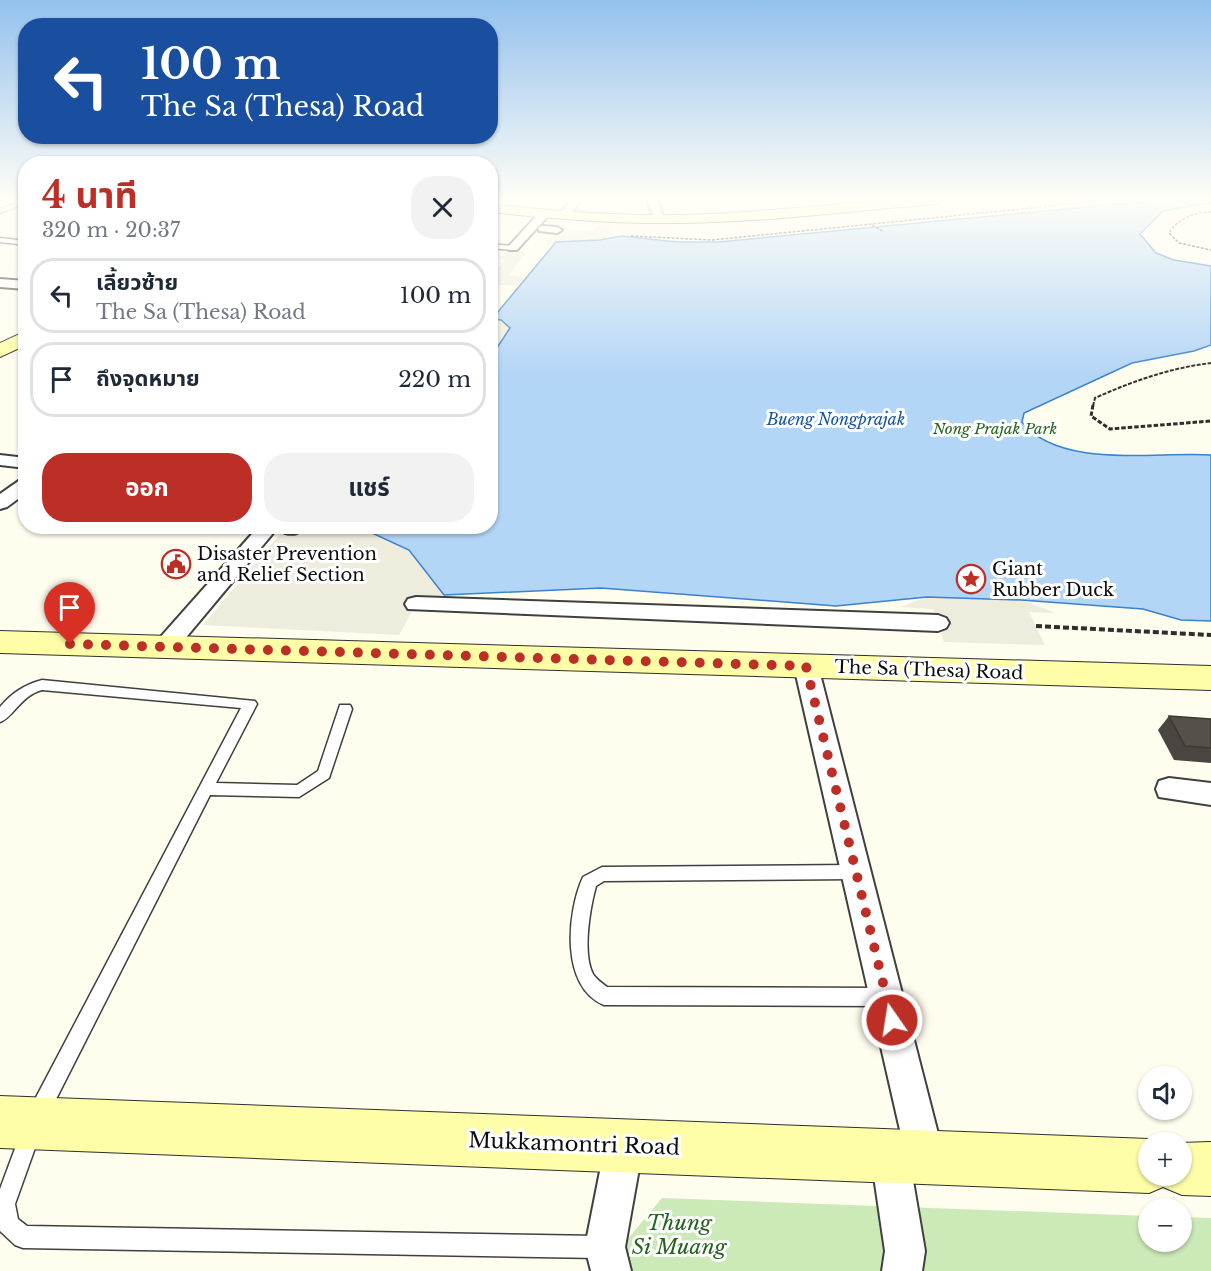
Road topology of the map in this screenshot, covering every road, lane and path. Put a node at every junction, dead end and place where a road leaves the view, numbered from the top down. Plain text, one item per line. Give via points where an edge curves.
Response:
1 (0, 283) edge
2 (18, 284) edge
3 (1211, 363) edge
4 (1211, 421) edge
5 (2, 461) edge
6 (18, 462) edge
7 (18, 490) edge
8 (0, 503) edge
9 (263, 534) edge
10 (416, 604) dead end
11 (938, 623) dead end
12 (1036, 626) dead end
13 (1211, 635) edge
14 (0, 642) edge
15 (165, 647) junction
16 (806, 666) junction
17 (1211, 678) edge
18 (345, 709) dead end
19 (0, 717) edge
20 (206, 789) junction
21 (1169, 789) dead end
22 (1211, 794) edge
23 (856, 872) junction
24 (886, 997) junction
25 (17, 1123) edge
26 (624, 1146) junction
27 (907, 1157) junction
28 (1138, 1166) edge
29 (1192, 1168) edge
30 (1211, 1169) edge
31 (608, 1259) edge
32 (902, 1271) edge

1 - 2 street
3 - 4 path via 1159,372 1123,385 1095,398 1091,416 1110,429
5 - 6 street
7 - 8 street
9 - 15 street
10 - 11 street
12 - 13 path
14 - 15 street, The Sa (Thesa) Road
15 - 16 street, The Sa (Thesa) Road
16 - 17 street, The Sa (Thesa) Road
16 - 23 street
18 - 20 lane via 324,774 300,791
19 - 20 lane via 15,697 42,685 250,704
20 - 25 lane
21 - 22 street
23 - 24 street
23 - 24 lane via 602,874 589,882 582,904 581,952 586,980 604,996
24 - 27 street
25 - 26 street, Mukkamontri Road
25 - 31 lane via 5,1204 9,1225 23,1237
26 - 27 street, Mukkamontri Road
26 - 31 street
27 - 28 street, Mukkamontri Road
27 - 32 street
29 - 30 street

